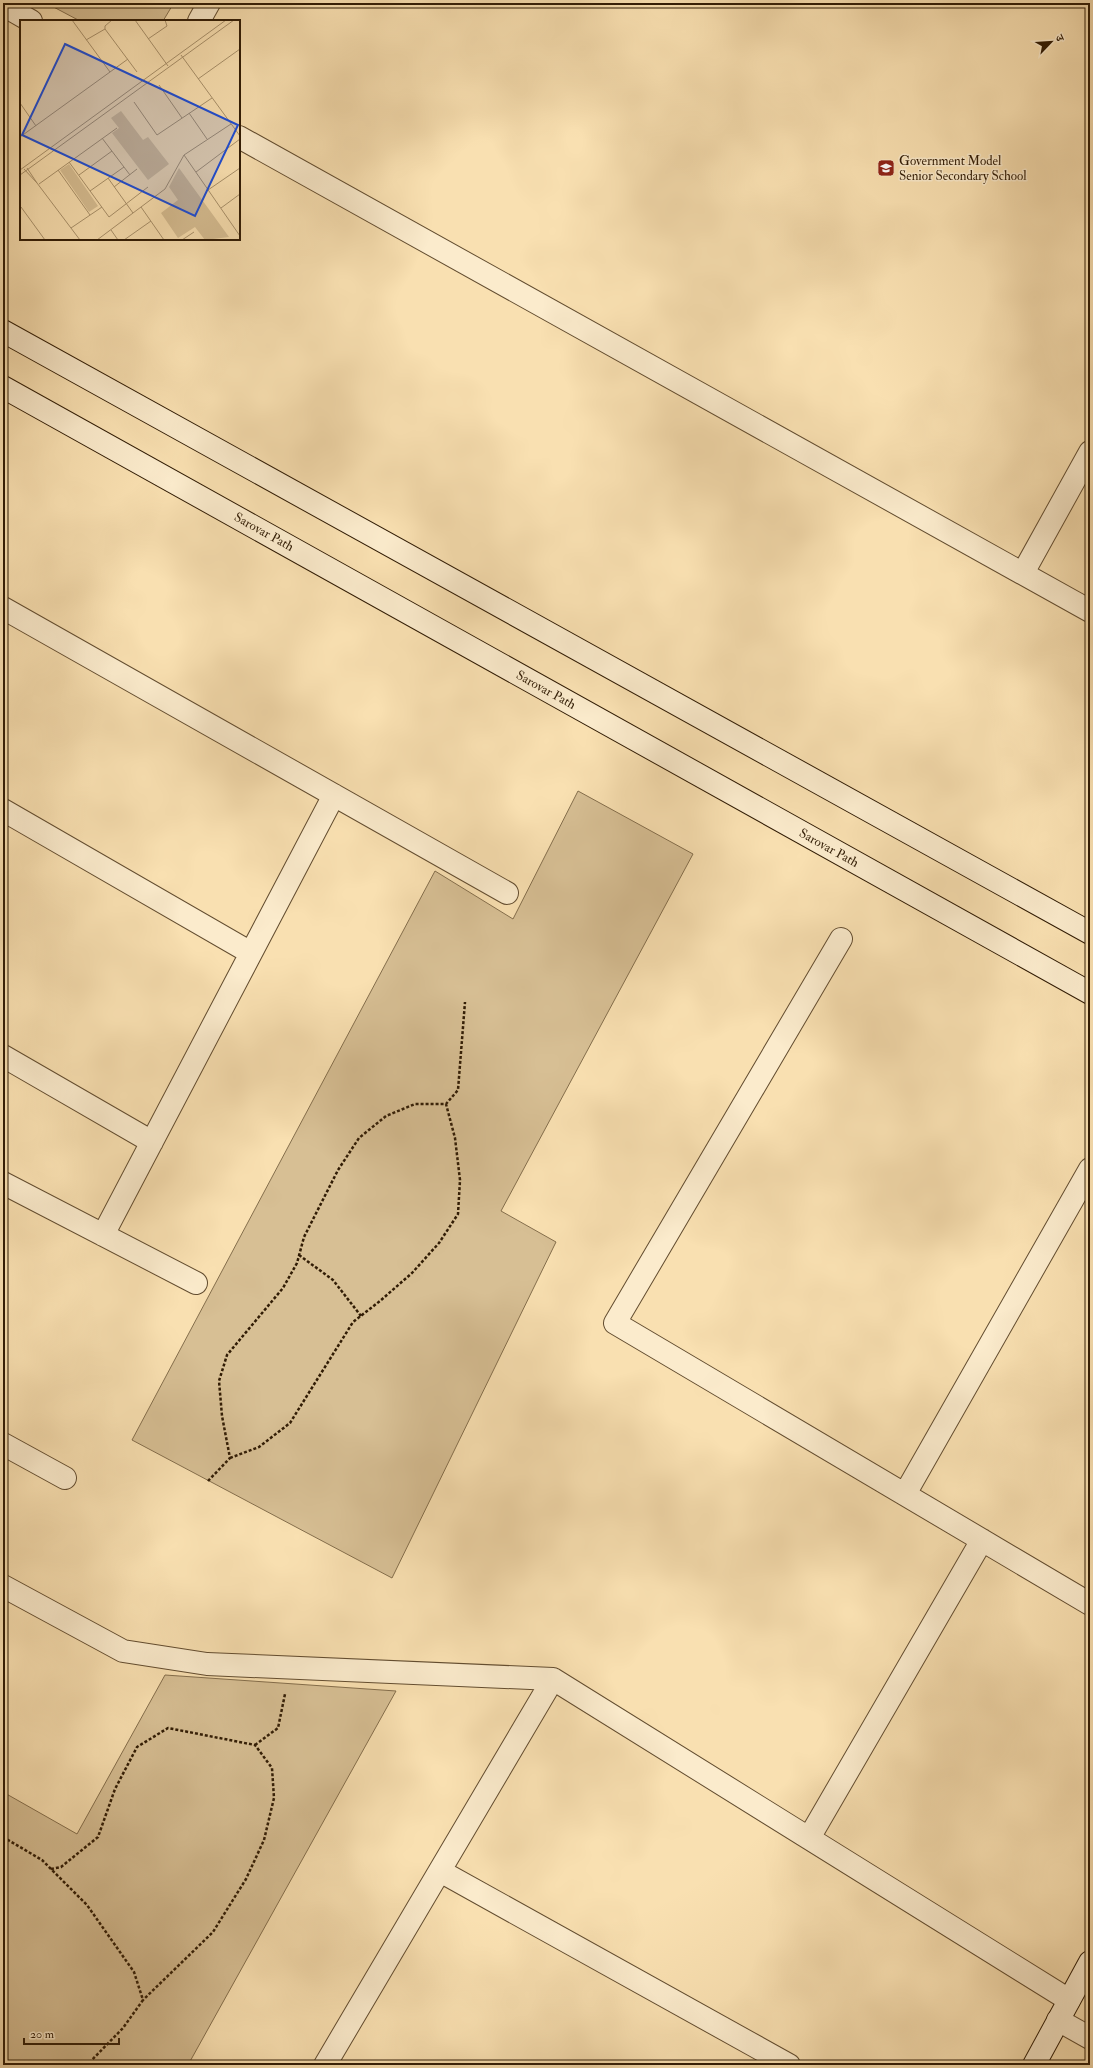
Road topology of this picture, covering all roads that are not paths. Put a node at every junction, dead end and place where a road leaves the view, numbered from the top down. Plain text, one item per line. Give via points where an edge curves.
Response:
1 (209, 3) edge
2 (3, 6) edge
3 (29, 20) edge
4 (200, 20) edge
5 (240, 138) edge
6 (3, 331) edge
7 (3, 387) edge
8 (1090, 452) edge
9 (1023, 573) junction
10 (3, 608) edge
11 (1090, 611) edge
12 (334, 795) junction
13 (3, 810) edge
14 (507, 892) dead end
15 (1090, 933) edge
16 (841, 939) dead end
17 (251, 953) junction
18 (1090, 993) edge
19 (3, 1056) edge
20 (152, 1142) junction
21 (1090, 1169) edge
22 (3, 1183) edge
23 (103, 1235) junction
24 (196, 1284) dead end
25 (3, 1444) edge
26 (65, 1478) dead end
27 (906, 1494) junction
28 (982, 1540) junction
29 (3, 1586) edge
30 (1090, 1604) edge
31 (553, 1679) junction
32 (809, 1838) junction
33 (440, 1871) junction
34 (1090, 1962) edge
35 (1069, 2000) junction
36 (1058, 2020) junction
37 (1090, 2038) edge
38 (325, 2065) edge
39 (789, 2065) edge
40 (1034, 2065) edge

1 - 4 street
2 - 3 street
5 - 9 street
6 - 15 street
7 - 18 street, Sarovar Path
8 - 9 street
9 - 11 street
10 - 12 street
12 - 14 street
12 - 17 street
13 - 17 street
16 - 27 street via 615,1323
17 - 20 street
19 - 20 street
20 - 23 street
21 - 27 street
22 - 23 street
23 - 24 street
25 - 26 street
27 - 28 street
28 - 30 street
28 - 32 street
29 - 31 street via 123,1652 207,1664
31 - 32 street
31 - 33 street
32 - 35 street
33 - 38 street
33 - 39 street
34 - 35 street
35 - 36 street
36 - 37 street
36 - 40 street

